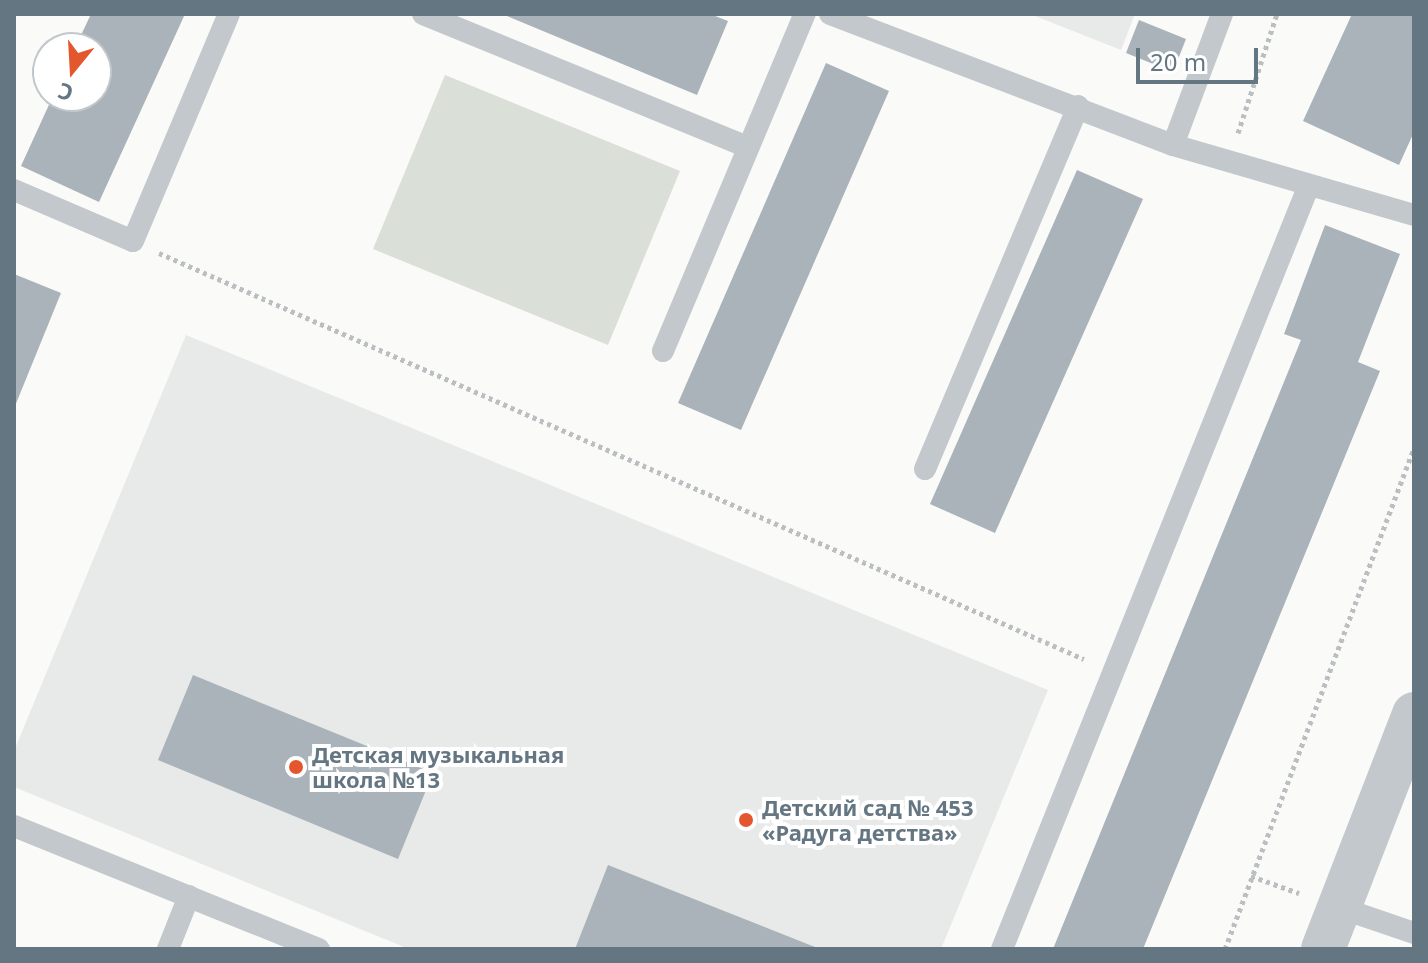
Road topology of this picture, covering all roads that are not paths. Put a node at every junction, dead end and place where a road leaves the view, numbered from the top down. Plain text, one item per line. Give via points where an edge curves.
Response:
1 (229, 14) edge
2 (423, 14) edge
3 (805, 14) edge
4 (830, 14) edge
5 (1222, 14) edge
6 (1078, 106) junction
7 (1173, 145) junction
8 (748, 147) junction
9 (1309, 185) junction
10 (14, 190) edge
11 (1414, 215) edge
12 (663, 351) dead end
13 (925, 469) dead end
14 (1414, 714) edge
15 (14, 826) edge
16 (189, 896) junction
17 (1338, 907) junction
18 (1414, 933) edge
19 (168, 949) edge
20 (319, 949) edge
21 (1002, 949) edge
22 (1323, 949) edge

1 - 10 lane via 133,241
2 - 8 lane
3 - 8 lane
4 - 6 lane
5 - 7 lane
6 - 7 lane
6 - 13 lane
7 - 9 lane
8 - 12 lane
9 - 11 lane
9 - 21 lane
14 - 17 street
15 - 16 lane
16 - 19 lane
16 - 20 lane
17 - 18 lane
17 - 22 street

